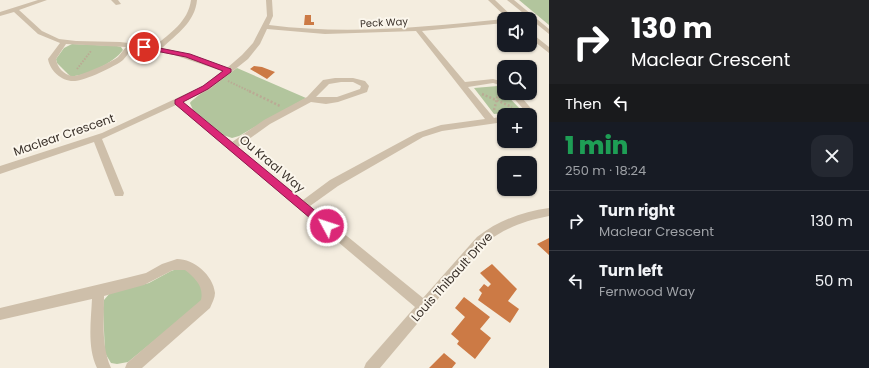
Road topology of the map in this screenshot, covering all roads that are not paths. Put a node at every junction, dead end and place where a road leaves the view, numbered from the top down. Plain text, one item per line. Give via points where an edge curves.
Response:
1 (44, 0) edge
2 (194, 0) edge
3 (268, 0) edge
4 (492, 0) edge
5 (510, 0) edge
6 (16, 9) junction
7 (505, 12) edge
8 (0, 14) edge
9 (497, 22) edge
10 (265, 27) junction
11 (418, 30) junction
12 (549, 32) edge
13 (537, 40) edge
14 (65, 42) junction
15 (131, 45) junction
16 (156, 49) junction
17 (549, 51) edge
18 (228, 70) junction
19 (497, 82) edge
20 (462, 85) junction
21 (310, 99) junction
22 (520, 100) edge
23 (178, 102) junction
24 (527, 108) edge
25 (491, 120) junction
26 (497, 120) edge
27 (97, 138) junction
28 (231, 146) junction
29 (0, 170) edge
30 (119, 193) dead end
31 (303, 206) junction
32 (549, 212) edge
33 (98, 293) junction
34 (424, 307) junction
35 (0, 314) edge
36 (104, 368) edge
37 (132, 368) edge
38 (371, 368) edge

1 - 6 street
2 - 16 street via 193,11 187,20
3 - 10 street, Maclear Crescent via 270,16
4 - 7 street
5 - 12 street
6 - 8 street
6 - 14 street via 44,36
9 - 11 street, Peck Way
10 - 11 street, Peck Way via 331,34
10 - 18 street, Maclear Crescent via 252,49
11 - 20 street
13 - 17 street
14 - 15 street
14 - 15 street via 52,58 52,62 63,76 69,79 109,66 121,58
15 - 16 street
16 - 18 street via 199,58
18 - 23 street, Maclear Crescent via 206,88
19 - 20 street
20 - 25 street
21 - 21 street via 329,81 358,81 366,86 364,90 335,102
21 - 28 street via 267,122
22 - 24 street
23 - 27 street, Maclear Crescent
23 - 28 street, Ou Kraal Way
25 - 26 street
25 - 31 street via 441,128 420,135 334,182
27 - 29 street, Maclear Crescent
27 - 30 street
28 - 31 street, Ou Kraal Way
31 - 34 street, Ou Kraal Way
32 - 34 street, Louis Thibault Drive via 515,219 491,231
33 - 35 street
33 - 36 street via 98,350
33 - 37 street via 124,283 145,279 182,263 192,268 209,289 208,299 203,308
34 - 38 street, Louis Thibault Drive

